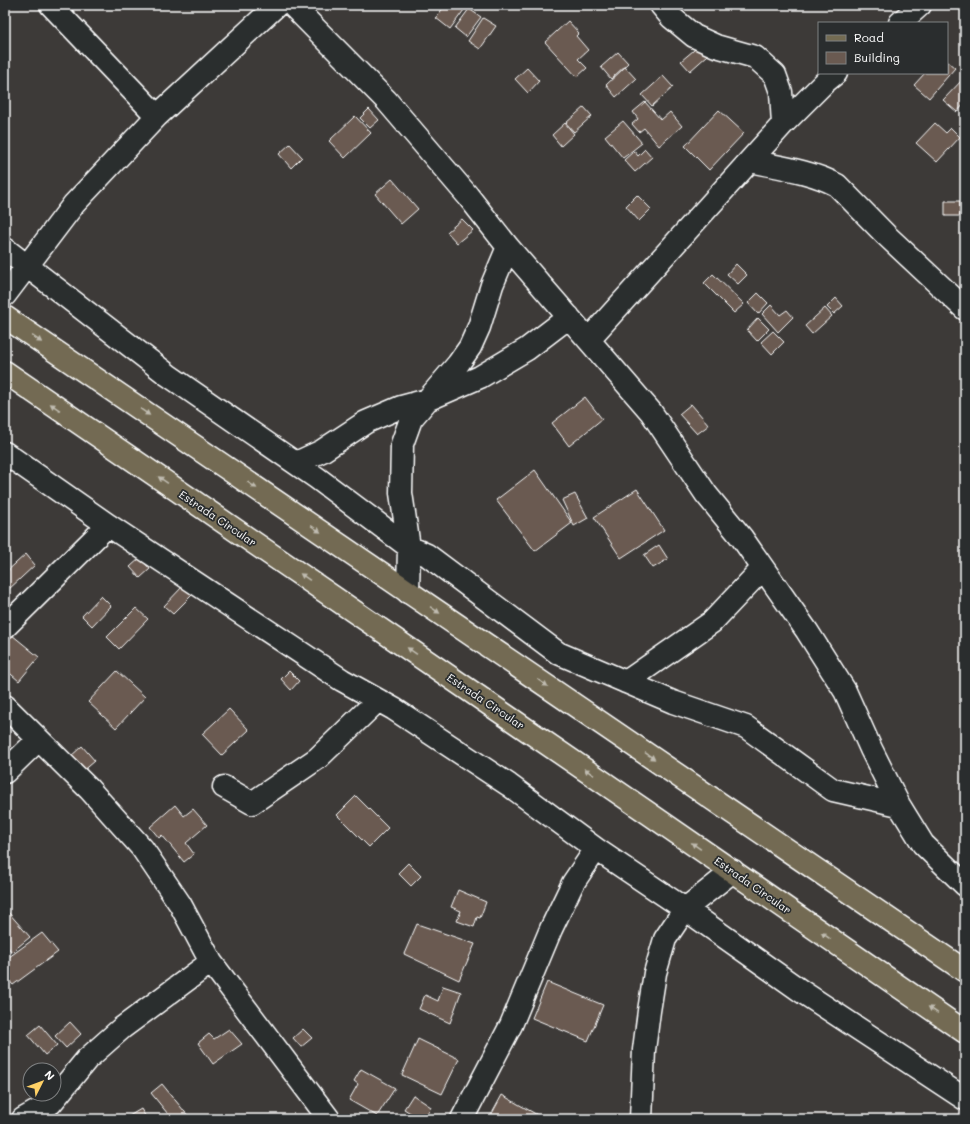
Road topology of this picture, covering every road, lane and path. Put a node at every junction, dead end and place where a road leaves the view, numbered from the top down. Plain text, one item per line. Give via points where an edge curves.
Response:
1 (51, 5) edge
2 (277, 5) edge
3 (292, 5) edge
4 (661, 5) edge
5 (920, 5) edge
6 (901, 22) edge
7 (835, 74) edge
8 (158, 116) junction
9 (783, 124) junction
10 (750, 161) junction
11 (508, 247) junction
12 (5, 249) edge
13 (27, 266) junction
14 (5, 295) edge
15 (965, 309) edge
16 (5, 317) edge
17 (569, 317) junction
18 (589, 339) junction
19 (5, 372) edge
20 (427, 400) junction
21 (5, 452) edge
22 (296, 463) junction
23 (108, 525) junction
24 (409, 547) junction
25 (763, 568) junction
26 (408, 592) junction
27 (5, 627) edge
28 (626, 682) junction
29 (378, 700) junction
30 (5, 706) edge
31 (38, 740) junction
32 (5, 772) edge
33 (224, 787) dead end
34 (899, 805) junction
35 (596, 849) junction
36 (733, 871) junction
37 (965, 885) edge
38 (685, 909) junction
39 (210, 962) junction
40 (965, 971) edge
41 (965, 1032) edge
42 (965, 1099) edge
43 (22, 1119) edge
44 (330, 1119) edge
45 (462, 1119) edge
46 (641, 1119) edge

1 - 8 street
2 - 8 street
3 - 11 street via 386,100
4 - 9 street via 694,36 716,46 755,57 775,76 781,92
5 - 6 street
7 - 9 street
8 - 13 street via 74,204
9 - 10 street
10 - 15 street via 814,175 837,185
10 - 18 street
11 - 17 street
11 - 20 street via 470,347
12 - 13 street
13 - 14 street
13 - 22 street via 168,375
16 -> 26 main road
17 - 18 street
17 - 20 street via 527,350 504,364
18 - 25 street via 650,412 706,494
36 -> 19 main road, Estrada Circular
20 - 22 street via 401,407 366,422 322,452
20 - 24 street via 411,419 402,444 401,493
21 - 23 street
22 - 24 street
23 - 27 street
23 - 29 street via 342,680
24 - 26 street
24 - 28 street via 427,555 558,653
25 - 28 street via 712,622
25 - 34 street via 845,691
26 -> 40 main road
28 - 34 street via 673,702 746,727 833,790
29 - 33 street via 318,758 252,803
29 - 35 street via 509,785
30 - 31 street
31 - 32 street
31 - 39 street via 89,789 142,848 180,904
34 - 37 street via 922,844
35 - 38 street
35 - 45 street via 574,882 551,929 511,1025
36 - 38 street
41 -> 36 main road, Estrada Circular
38 - 42 street via 801,991
38 - 46 street via 665,939 655,973 644,1050
39 - 43 street via 122,1028 87,1059 51,1103
39 - 44 street

